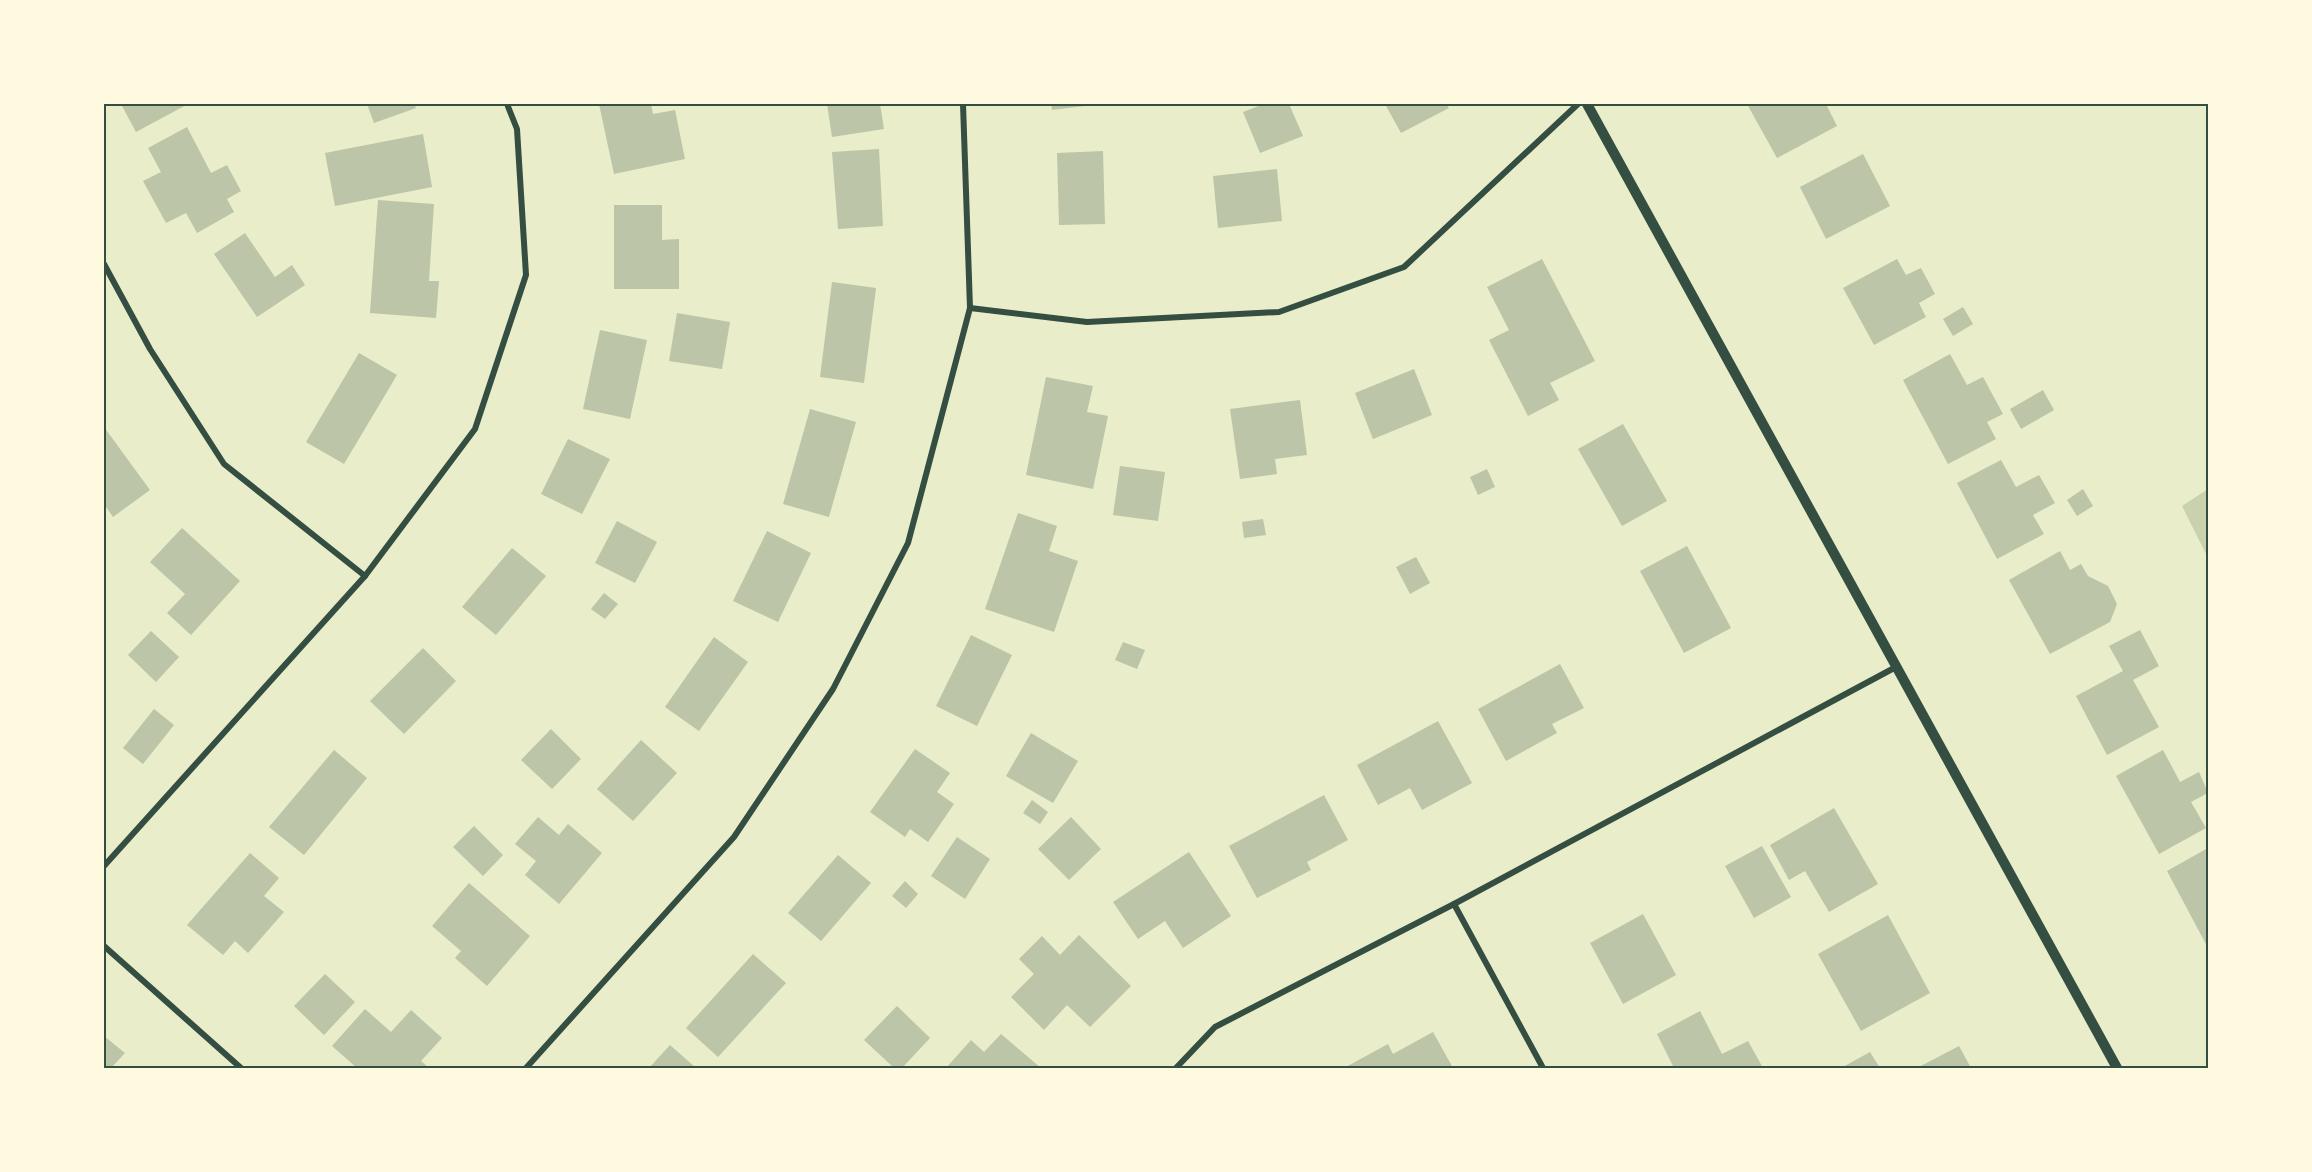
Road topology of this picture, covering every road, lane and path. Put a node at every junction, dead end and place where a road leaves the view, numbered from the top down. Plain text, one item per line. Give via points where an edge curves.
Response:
1 (507, 104) edge
2 (963, 104) edge
3 (1578, 104) edge
4 (1587, 104) edge
5 (104, 264) edge
6 (970, 308) junction
7 (365, 576) junction
8 (1896, 667) junction
9 (104, 866) edge
10 (1454, 904) junction
11 (104, 946) edge
12 (241, 1068) edge
13 (526, 1068) edge
14 (1176, 1068) edge
15 (1543, 1068) edge
16 (2117, 1068) edge

1 - 7 street via 517,129 526,275 475,429
2 - 6 street
3 - 6 street via 1404,267 1279,312 1087,322
4 - 8 street
5 - 7 street via 150,349 224,464
6 - 13 street via 908,543 833,689 734,837
7 - 9 street
8 - 10 street
8 - 16 street
10 - 14 street via 1215,1027
10 - 15 street
11 - 12 street

